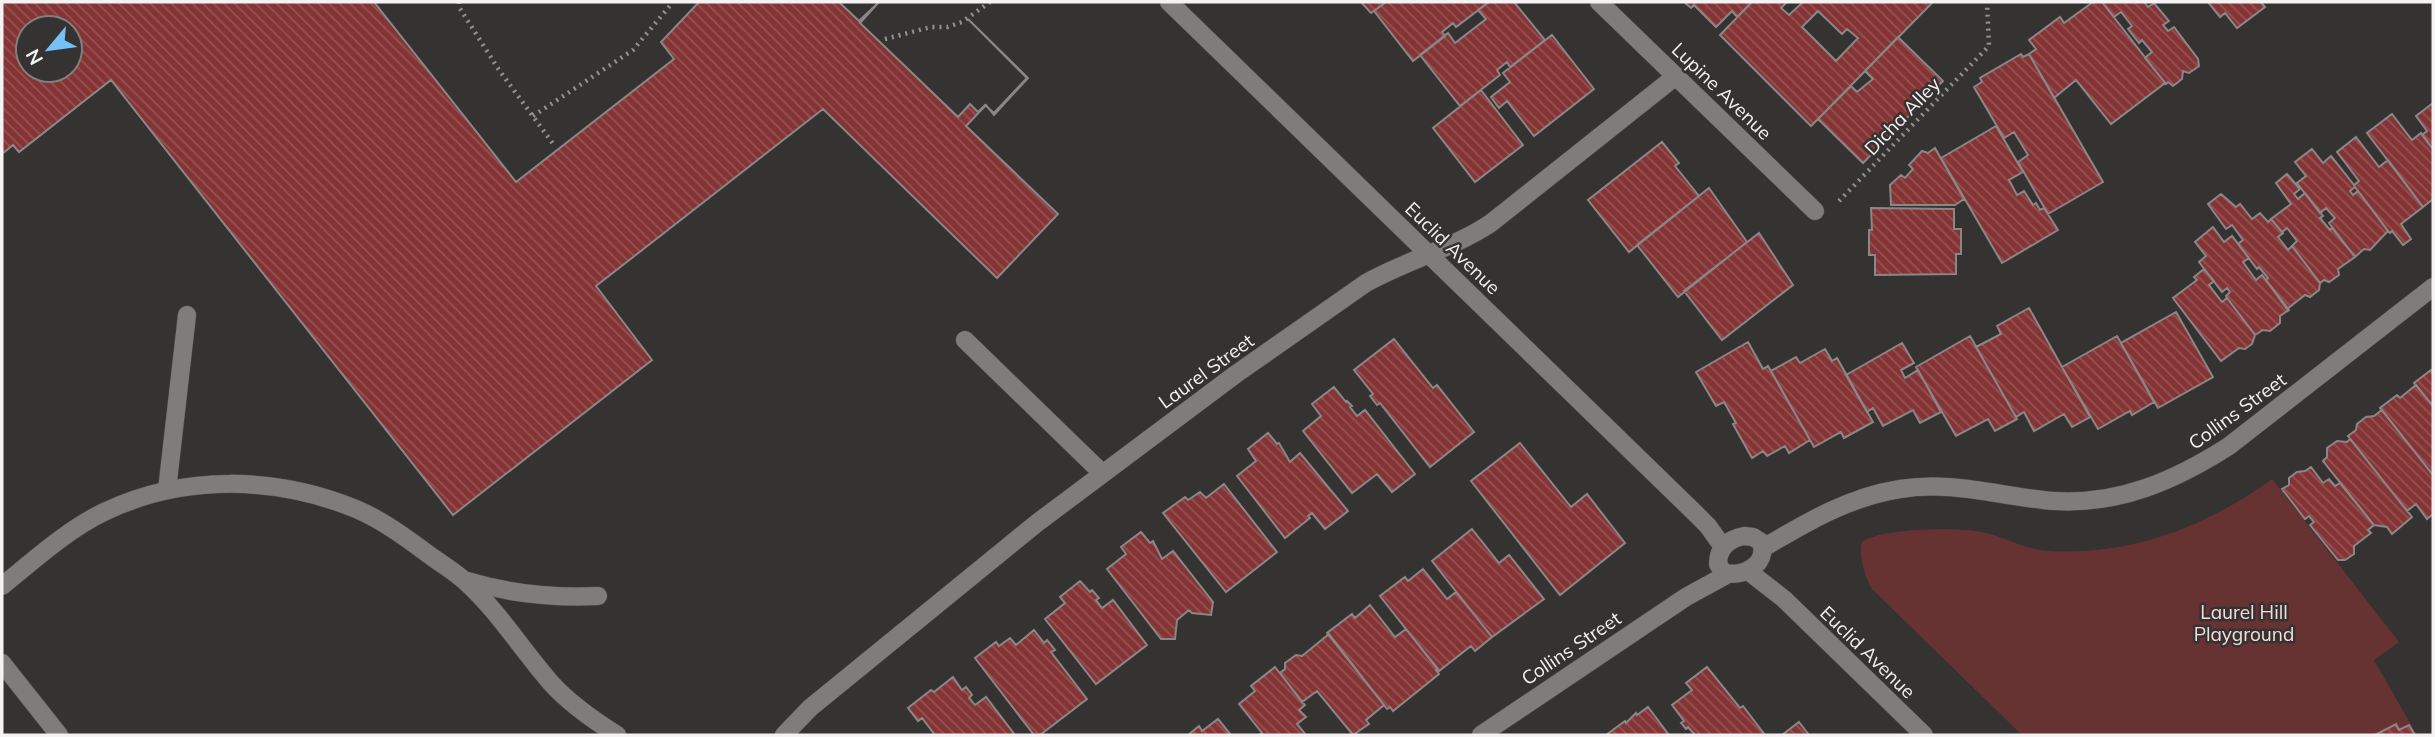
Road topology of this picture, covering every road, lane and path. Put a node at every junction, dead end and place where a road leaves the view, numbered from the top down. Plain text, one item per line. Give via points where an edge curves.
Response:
1 (459, 2) edge
2 (673, 2) edge
3 (990, 2) edge
4 (1169, 2) edge
5 (1599, 2) edge
6 (1987, 2) edge
7 (885, 39) dead end
8 (1676, 76) junction
9 (533, 116) junction
10 (555, 145) dead end
11 (1833, 207) dead end
12 (1815, 211) dead end
13 (1430, 254) junction
14 (2433, 287) edge
15 (187, 315) dead end
16 (965, 340) dead end
17 (1102, 474) junction
18 (167, 490) junction
19 (1795, 530) junction
20 (1731, 551) junction
21 (1757, 559) junction
22 (464, 580) junction
23 (2, 586) edge
24 (598, 596) dead end
25 (2, 663) edge
26 (59, 735) edge
27 (617, 735) edge
28 (784, 735) edge
29 (1481, 735) edge
30 (1924, 735) edge

1 - 9 path
2 - 9 path via 633,50
3 - 7 path via 948,27
4 - 13 street, Euclid Avenue
5 - 8 street, Lupine Avenue
6 - 11 path, Dicha Alley via 1989,46
8 - 12 street, Lupine Avenue
8 - 13 street, Laurel Street via 1491,223 1466,240
9 - 10 path
13 - 17 street, Laurel Street via 1366,283
13 - 20 street, Euclid Avenue
14 - 19 street, Collins Street via 2230,446 2159,485 2089,501 2053,501 1940,486 1902,489 1832,509
15 - 18 street
16 - 17 street
17 - 28 street, Laurel Street via 849,675
18 - 22 street via 231,483 295,490 328,499 384,524
18 - 23 street via 103,512
19 - 20 street, Collins Street
19 - 21 street, Collins Street
20 - 21 street via 1744,573
20 - 21 street, Euclid Avenue via 1758,538
20 - 29 street, Collins Street via 1686,597
21 - 30 street, Euclid Avenue via 1784,599
22 - 24 street via 514,593
22 - 27 street via 489,604 552,684
25 - 26 street

